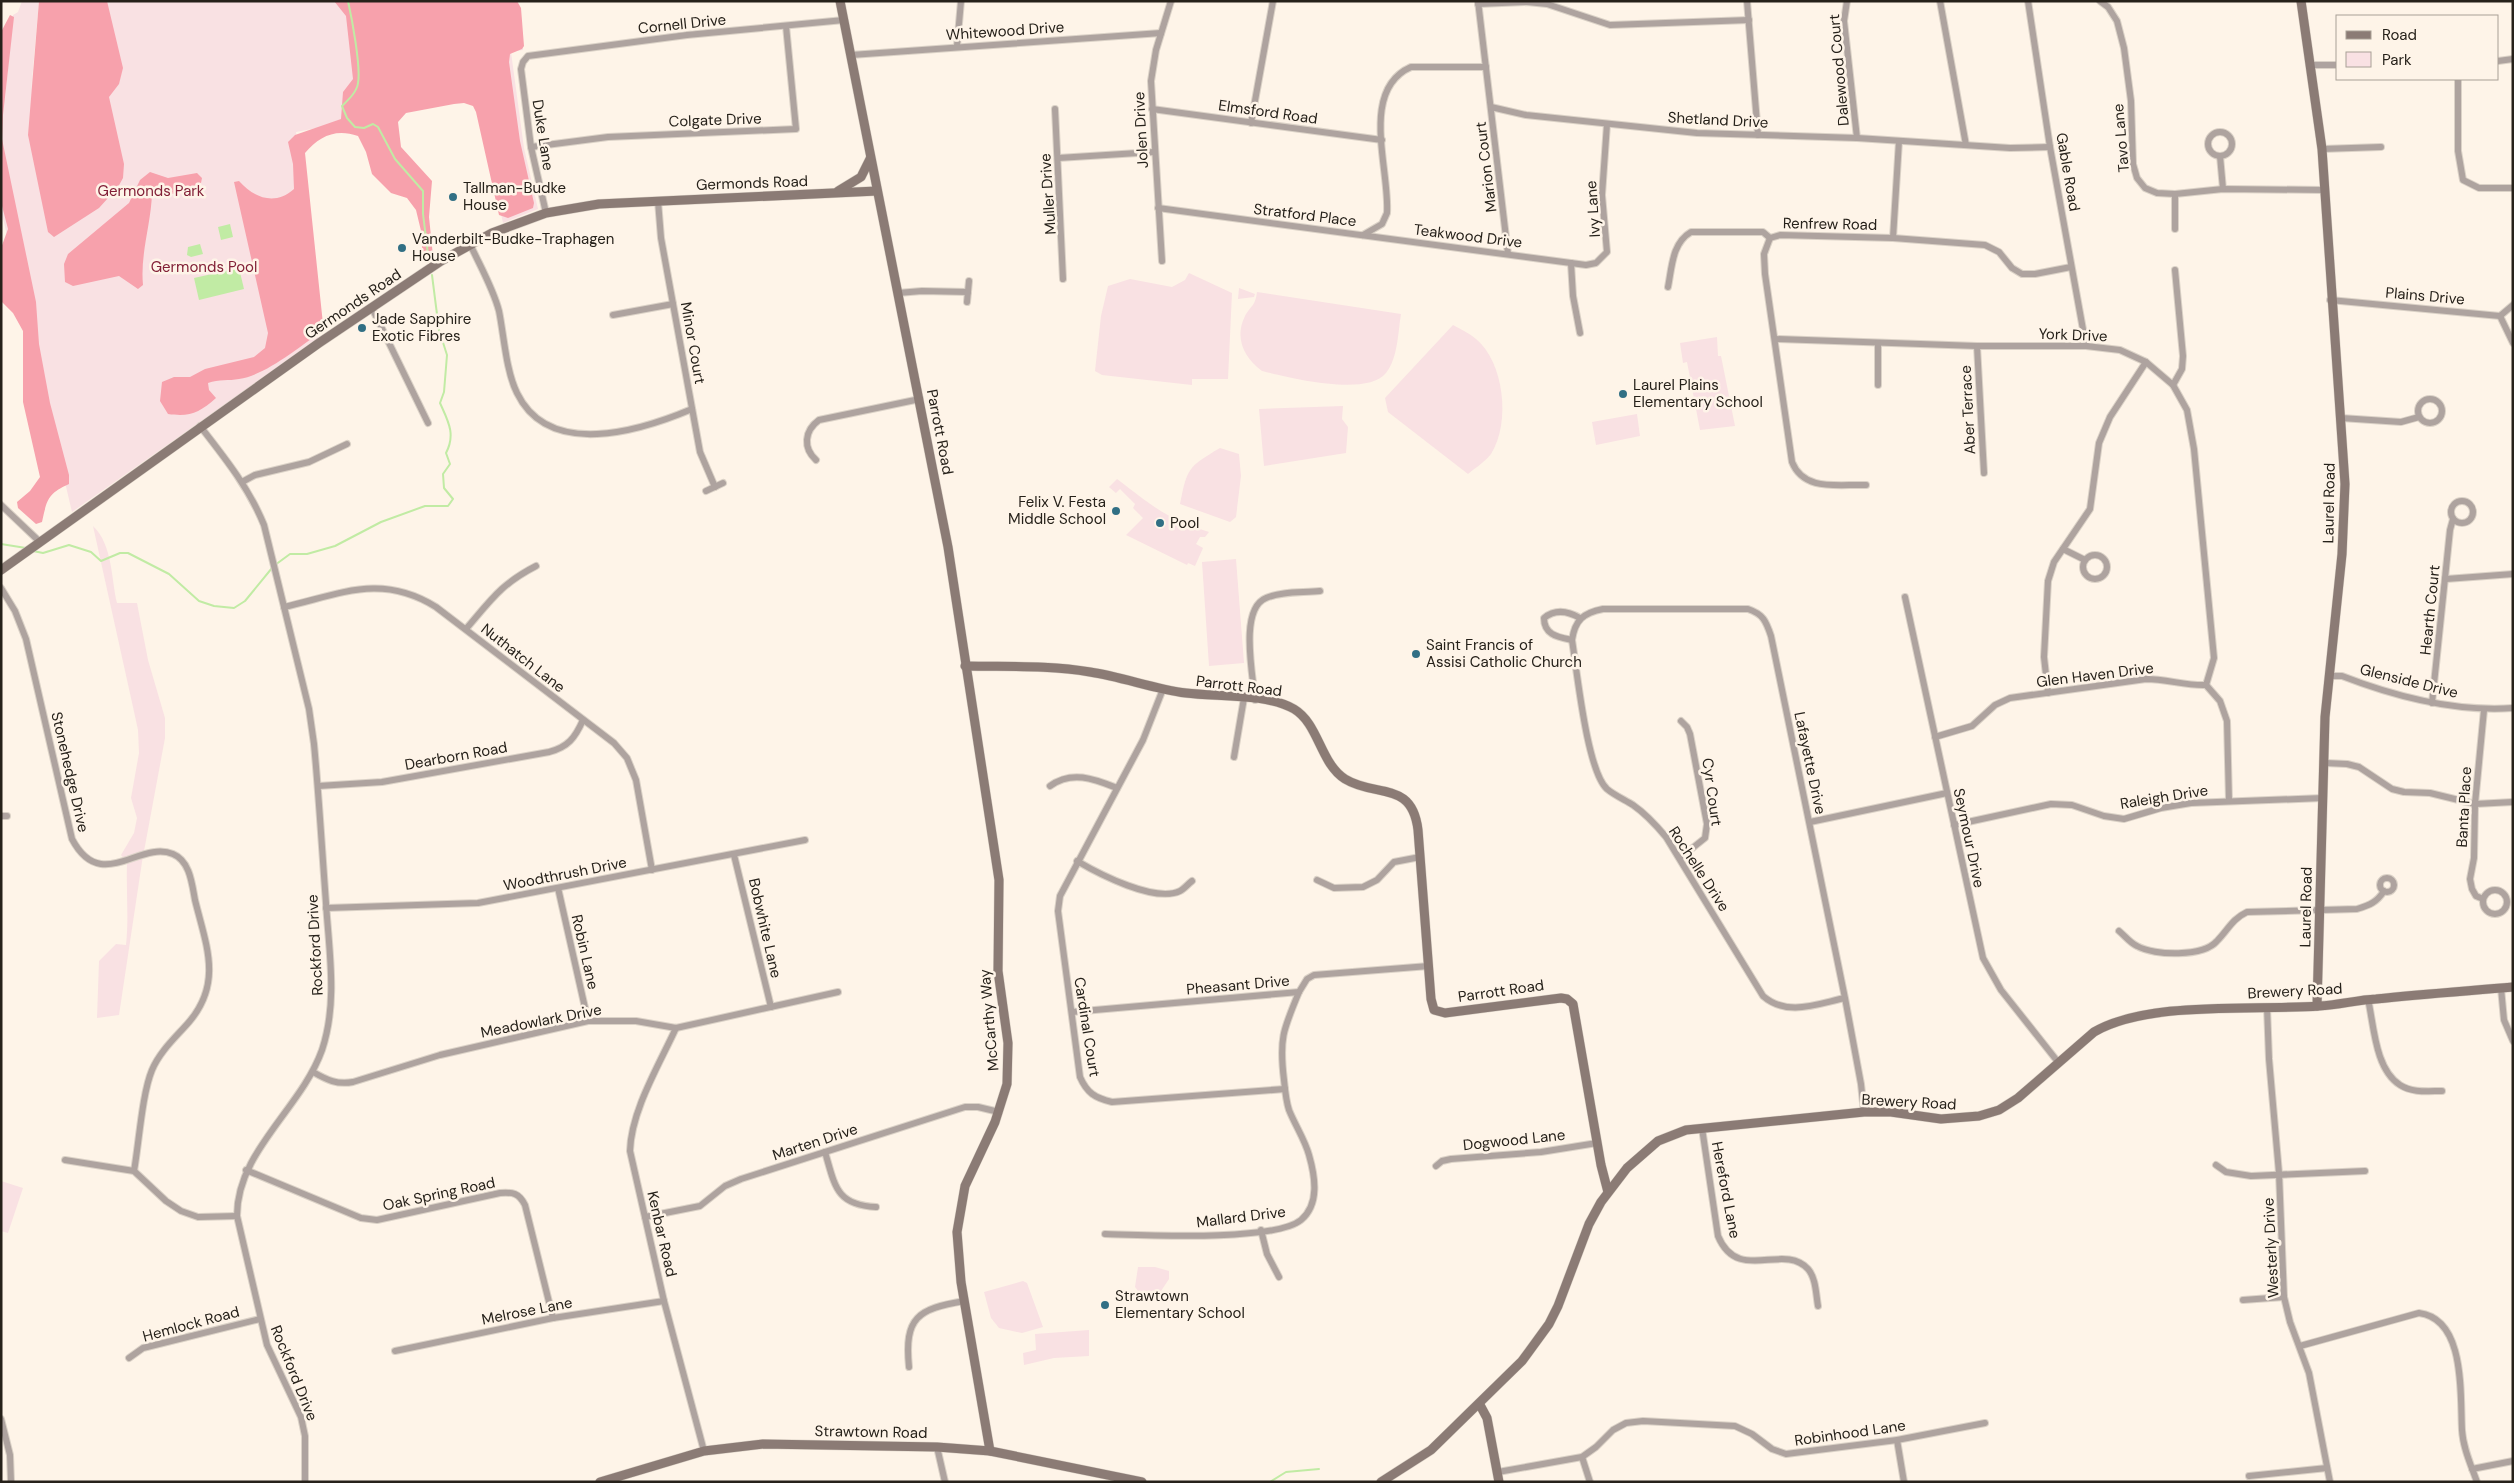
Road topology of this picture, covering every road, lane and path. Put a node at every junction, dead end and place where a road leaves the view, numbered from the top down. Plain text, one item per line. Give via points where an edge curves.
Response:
1 (840, 1) edge
2 (961, 1) edge
3 (1171, 1) edge
4 (1273, 1) edge
5 (1747, 1) edge
6 (1847, 1) edge
7 (1940, 1) edge
8 (2028, 1) edge
9 (2100, 1) edge
10 (2301, 1) edge
11 (1478, 2) edge
12 (844, 20) junction
13 (1749, 20) junction
14 (786, 26) junction
15 (1161, 33) junction
16 (957, 46) junction
17 (851, 55) junction
18 (2513, 59) edge
19 (524, 60) joint
20 (2499, 61) edge
21 (2311, 65) junction
22 (2336, 65) edge
23 (1486, 67) junction
24 (2458, 80) edge
25 (1491, 106) junction
26 (1055, 109) dead end
27 (1152, 109) junction
28 (1250, 123) junction
29 (1607, 124) junction
30 (1758, 135) junction
31 (1857, 138) junction
32 (1382, 140) junction
33 (1899, 141) junction
34 (1966, 144) junction
35 (531, 147) junction
36 (2050, 147) junction
37 (2381, 148) dead end
38 (2322, 149) junction
39 (1154, 152) junction
40 (2220, 156) junction
41 (870, 157) junction
42 (1058, 158) junction
43 (2513, 188) edge
44 (2223, 189) junction
45 (2324, 190) junction
46 (877, 191) junction
47 (833, 193) junction
48 (2175, 194) junction
49 (658, 201) junction
50 (1158, 208) junction
51 (546, 214) junction
52 (2175, 229) dead end
53 (1362, 235) junction
54 (1770, 238) junction
55 (1893, 238) junction
56 (470, 244) junction
57 (1508, 254) junction
58 (1162, 261) dead end
59 (1571, 263) junction
60 (2071, 267) junction
61 (2175, 270) dead end
62 (1064, 279) dead end
63 (969, 281) dead end
64 (1668, 287) dead end
65 (898, 292) junction
66 (968, 292) junction
67 (2330, 300) junction
68 (967, 302) dead end
69 (673, 304) junction
70 (2513, 305) edge
71 (372, 308) junction
72 (613, 315) dead end
73 (2500, 316) junction
74 (1580, 333) dead end
75 (1775, 340) junction
76 (1878, 343) junction
77 (2513, 343) edge
78 (1977, 346) junction
79 (2086, 346) junction
80 (2146, 362) junction
81 (1878, 385) dead end
82 (2173, 385) junction
83 (920, 399) junction
84 (692, 409) junction
85 (2419, 417) dead end
86 (2341, 418) junction
87 (428, 423) dead end
88 (200, 426) junction
89 (346, 444) dead end
90 (816, 460) dead end
91 (1984, 473) dead end
92 (242, 482) junction
93 (723, 483) dead end
94 (1866, 485) dead end
95 (714, 487) junction
96 (706, 492) dead end
97 (1, 505) edge
98 (2453, 519) dead end
99 (40, 542) junction
100 (2063, 549) junction
101 (2085, 560) dead end
102 (536, 566) dead end
103 (1, 570) edge
104 (2513, 574) edge
105 (2446, 579) junction
106 (1, 588) edge
107 (1320, 591) dead end
108 (1905, 597) dead end
109 (284, 607) junction
110 (1580, 618) junction
111 (466, 629) junction
112 (1572, 640) junction
113 (965, 666) junction
114 (2330, 676) junction
115 (2206, 685) junction
116 (1163, 689) junction
117 (2048, 693) junction
118 (1244, 698) junction
119 (1255, 700) junction
120 (2432, 703) junction
121 (2513, 708) edge
122 (2484, 710) junction
123 (583, 720) junction
124 (1681, 721) dead end
125 (1934, 737) junction
126 (1234, 757) dead end
127 (2325, 764) junction
128 (318, 786) junction
129 (1050, 786) dead end
130 (1117, 788) junction
131 (1947, 793) junction
132 (2323, 798) junction
133 (2229, 802) junction
134 (2513, 802) edge
135 (2474, 804) junction
136 (1810, 822) junction
137 (1954, 825) junction
138 (805, 840) dead end
139 (734, 855) junction
140 (1420, 857) junction
141 (1680, 858) junction
142 (1077, 861) junction
143 (652, 870) junction
144 (1317, 880) dead end
145 (1192, 881) dead end
146 (558, 888) junction
147 (2384, 891) dead end
148 (2483, 899) dead end
149 (326, 908) junction
150 (2319, 909) junction
151 (2119, 931) dead end
152 (1429, 966) junction
153 (2513, 987) edge
154 (2501, 988) junction
155 (838, 992) dead end
156 (1299, 992) junction
157 (1845, 998) junction
158 (2368, 999) junction
159 (2317, 1006) junction
160 (771, 1007) junction
161 (2268, 1007) junction
162 (1072, 1012) junction
163 (588, 1022) junction
164 (676, 1028) junction
165 (2513, 1041) edge
166 (2058, 1062) junction
167 (313, 1072) junction
168 (1285, 1089) junction
169 (2442, 1090) dead end
170 (999, 1112) junction
171 (1864, 1112) junction
172 (1702, 1128) junction
173 (1597, 1143) junction
174 (825, 1152) junction
175 (65, 1160) dead end
176 (2216, 1165) dead end
177 (1436, 1166) dead end
178 (246, 1170) junction
179 (134, 1171) junction
180 (2365, 1171) dead end
181 (2279, 1174) junction
182 (1608, 1192) junction
183 (876, 1208) dead end
184 (238, 1216) junction
185 (645, 1217) junction
186 (1261, 1230) junction
187 (1105, 1234) dead end
188 (1279, 1277) dead end
189 (2284, 1297) junction
190 (2243, 1300) dead end
191 (664, 1301) junction
192 (964, 1301) junction
193 (1818, 1306) dead end
194 (553, 1318) junction
195 (260, 1319) junction
196 (2300, 1346) junction
197 (395, 1351) dead end
198 (130, 1358) dead end
199 (909, 1367) dead end
200 (1480, 1405) junction
201 (1, 1419) edge
202 (1985, 1423) dead end
203 (1897, 1440) junction
204 (937, 1447) junction
205 (704, 1450) junction
206 (990, 1452) junction
207 (1582, 1457) junction
208 (2513, 1460) edge
209 (2328, 1468) junction
210 (2472, 1469) junction
211 (1498, 1472) junction
212 (2249, 1476) dead end
213 (11, 1482) edge
214 (304, 1482) edge
215 (600, 1482) edge
216 (945, 1482) edge
217 (1142, 1482) edge
218 (1381, 1482) edge
219 (1499, 1482) edge
220 (1590, 1482) edge
221 (1904, 1482) edge
222 (2330, 1482) edge
223 (2477, 1482) edge

1 - 12 street
2 - 16 street
3 - 15 street, Jolen Drive
4 - 28 street
5 - 13 street
6 - 31 street, Dalewood Court via 1844,21
7 - 34 street
8 - 36 street, Gable Road
9 - 48 street, Tavo Lane via 2117,21 2124,48 2131,101 2133,164 2137,178 2145,188 2157,193
10 - 21 street, Laurel Road
11 - 13 street via 1547,4 1610,25
11 - 23 street
12 - 14 street, Cornell Drive
12 - 17 street
13 - 30 street
14 - 19 street, Cornell Drive via 533,54
14 - 35 street, Colgate Drive via 796,129 608,137
15 - 16 street, Whitewood Drive
15 - 27 street, Jolen Drive via 1152,66
16 - 17 street, Whitewood Drive
17 - 41 street
18 - 20 street
19 - 35 street, Duke Lane via 521,69
21 - 22 street
21 - 38 street, Laurel Road
23 - 25 street
23 - 32 street, Stratford Place via 1422,66 1401,72 1386,92 1382,106
24 - 43 street via 2458,151 2463,180 2479,188
25 - 29 street, Shetland Drive via 1526,114
25 - 57 street, Marion Court
26 - 42 street, Muller Drive
27 - 28 street, Elmsford Road
27 - 39 street, Jolen Drive
28 - 32 street, Elmsford Road
29 - 30 street, Shetland Drive via 1697,134
29 - 59 street, Ivy Lane via 1602,196 1607,252 1596,263
30 - 31 street, Shetland Drive
31 - 33 street, Shetland Drive
32 - 53 street, Stratford Place via 1387,213 1382,224
33 - 34 street, Shetland Drive
33 - 55 street
34 - 36 street, Shetland Drive
35 - 51 street, Duke Lane
36 - 60 street, Gable Road
37 - 38 street
38 - 45 street, Laurel Road
39 - 42 street
39 - 50 street, Jolen Drive
40 - 40 street via 2212,154 2207,145 2210,136 2219,131 2227,134 2232,144 2229,152
40 - 44 street
41 - 46 street
41 - 47 street, Germonds Road via 868,168 858,180
42 - 62 street, Muller Drive
44 - 45 street, Tavo Lane
44 - 48 street, Tavo Lane
45 - 67 street, Laurel Road
46 - 47 street, Germonds Road
46 - 65 street, Parrott Road
47 - 49 street, Germonds Road
48 - 52 street
49 - 51 street, Germonds Road via 599,204
49 - 69 street, Minor Court
50 - 53 street, Stratford Place
50 - 58 street, Jolen Drive
51 - 56 street, Germonds Road
53 - 57 street, Teakwood Drive
54 - 55 street, Renfrew Road via 1780,235
54 - 64 street via 1763,232 1691,232 1676,246
54 - 75 street, Renfrew Road via 1764,254
55 - 60 street, Renfrew Road via 1985,245 1999,252 2012,268 2022,274
56 - 71 street, Germonds Road
56 - 84 street via 497,306 517,392 531,415 543,424 580,434 612,433 653,424
57 - 59 street, Teakwood Drive
59 - 74 street
60 - 79 street, Gable Road
61 - 82 street via 2183,356 2182,369
63 - 66 street
65 - 66 street
65 - 83 street, Parrott Road
66 - 68 street
67 - 73 street, Plains Drive
67 - 86 street, Laurel Road
69 - 72 street
69 - 84 street, Minor Court
70 - 73 street
71 - 87 street
71 - 88 street, Germonds Road
73 - 77 street
75 - 76 street, York Drive
75 - 94 street, Renfrew Road via 1792,462 1797,474 1806,481 1823,484
76 - 78 street, York Drive
76 - 81 street
78 - 79 street, York Drive
78 - 91 street, Aber Terrace
79 - 80 street, York Drive via 2120,350
80 - 82 street, York Drive
80 - 100 street via 2110,417 2100,443 2090,509
82 - 115 street, York Drive via 2187,410 2194,449 2214,658
83 - 90 street via 818,420 809,431 806,442 809,453
83 - 113 street, Parrott Road via 952,568
84 - 95 street, Minor Court via 701,456
85 - 86 street via 2401,422
86 - 114 street, Laurel Road via 2344,517
88 - 92 street, Rockford Drive
88 - 99 street, Germonds Road
89 - 92 street via 308,462 256,475
92 - 109 street, Rockford Drive via 264,525
93 - 95 street
95 - 96 street
97 - 99 street
98 - 105 street, Hearth Court
99 - 103 street, Germonds Road
100 - 101 street
100 - 117 street via 2054,562 2048,581 2044,657
102 - 111 street via 502,587
104 - 105 street
105 - 120 street, Hearth Court
106 - 179 street, Stonehedge Drive via 18,617 26,639 72,839 79,852 102,864 159,852 173,854 184,863 210,963 210,982 204,1000 160,1055 152,1071
107 - 119 street via 1272,596 1254,607 1250,624
108 - 125 street, Seymour Drive
109 - 111 street, Nuthatch Lane via 363,588 383,587 420,597
109 - 128 street, Rockford Drive via 309,709
110 - 112 street, Rochelle Drive
110 - 112 street via 1561,612 1550,613 1544,618 1548,633
110 - 136 street, Lafayette Drive via 1603,609 1748,608 1758,612 1766,620 1771,636
111 - 123 street, Nuthatch Lane
112 - 141 street, Rochelle Drive via 1598,779 1652,821
113 - 116 street, Parrott Road via 1066,668
113 - 170 street, McCarthy Way via 999,886 998,971 1009,1065
114 - 120 street, Glenside Drive via 2342,676
114 - 127 street, Laurel Road via 2325,717
115 - 117 street, Glen Haven Drive via 2146,679
115 - 133 street via 2220,701 2227,721
116 - 118 street, Parrott Road
116 - 130 street, Cardinal Court via 1143,740
117 - 125 street, Glen Haven Drive via 2010,698 1995,705 1972,726
118 - 119 street, Parrott Road
118 - 126 street
119 - 140 street, Parrott Road via 1285,705 1299,713 1330,764 1343,778 1393,792 1406,801 1416,817
120 - 122 street, Glenside Drive
121 - 122 street, Glenside Drive
122 - 135 street, Banta Place
123 - 128 street, Dearborn Road via 571,742 549,752 382,782
123 - 143 street, Nuthatch Lane via 614,743 627,758 636,780
124 - 141 street, Cyr Court via 1690,734 1707,824 1705,838
125 - 131 street, Seymour Drive
127 - 132 street, Laurel Road
127 - 135 street via 2359,767 2398,791 2430,793
128 - 149 street, Rockford Drive
129 - 130 street via 1070,776 1085,777
130 - 142 street, Cardinal Court
131 - 136 street
131 - 137 street, Seymour Drive
132 - 133 street, Raleigh Drive
132 - 150 street, Laurel Road
133 - 137 street, Raleigh Drive via 2191,803 2124,819 2072,805 2051,804
134 - 135 street
135 - 148 street, Banta Place via 2474,858 2470,879 2476,896
136 - 157 street, Lafayette Drive
137 - 166 street, Seymour Drive via 1983,958 2001,990
138 - 139 street, Woodthrush Drive
139 - 143 street, Woodthrush Drive
139 - 160 street, Bobwhite Lane
140 - 144 street via 1394,862 1377,880 1363,887 1334,888
140 - 152 street, Parrott Road
141 - 157 street, Rochelle Drive via 1763,996 1772,1004 1783,1008 1799,1007
142 - 145 street via 1130,887 1152,892 1168,894 1180,891
142 - 162 street, Cardinal Court via 1060,896 1058,911
143 - 146 street, Woodthrush Drive
146 - 149 street, Woodthrush Drive via 478,903
146 - 163 street, Robin Lane
147 - 150 street via 2380,899 2357,909
149 - 167 street, Rockford Drive via 332,993 328,1028
150 - 151 street via 2247,912 2235,917 2217,942 2205,950 2192,952 2146,951 2135,946
150 - 159 street, Laurel Road
152 - 156 street, Pheasant Drive via 1317,975 1307,979
152 - 173 street, Parrott Road via 1431,1004 1438,1013 1559,998 1571,1002 1577,1016
153 - 154 street, Brewery Road
154 - 158 street, Brewery Road
154 - 165 street via 2504,1020
155 - 160 street, Meadowlark Drive
156 - 162 street, Pheasant Drive
156 - 168 street via 1284,1029 1280,1049
157 - 171 street, Lafayette Drive
158 - 159 street, Brewery Road
158 - 169 street via 2381,1059 2390,1076 2400,1086 2411,1090
159 - 161 street, Brewery Road
160 - 164 street, Meadowlark Drive
161 - 166 street, Brewery Road via 2167,1012 2122,1021 2094,1032
161 - 181 street, Westerly Drive
162 - 168 street, Cardinal Court via 1080,1077 1086,1090 1098,1098 1128,1102
163 - 164 street, Meadowlark Drive via 636,1021
163 - 167 street, Meadowlark Drive via 440,1055 342,1084 330,1082
164 - 185 street, Kenbar Road via 630,1137 630,1151
166 - 171 street, Brewery Road via 2018,1098 1999,1110 1978,1116 1941,1119
167 - 178 street, Rockford Drive
168 - 186 street, Mallard Drive via 1288,1108 1309,1154 1314,1195 1301,1220 1288,1226
170 - 174 street, Marten Drive via 965,1107
170 - 192 street, McCarthy Way via 972,1168 961,1202 957,1240
171 - 172 street, Brewery Road
172 - 182 street, Brewery Road via 1672,1134 1658,1141 1630,1165
172 - 193 street, Hereford Lane via 1718,1236 1723,1247 1741,1260 1787,1260 1800,1264 1814,1279
173 - 177 street, Dogwood Lane via 1541,1152 1451,1159
173 - 182 street, Parrott Road
174 - 183 street via 836,1189 845,1199 855,1205
174 - 185 street, Marten Drive via 741,1179 725,1186 700,1206
175 - 179 street
176 - 181 street via 2238,1175
178 - 184 street, Rockford Drive via 237,1200
178 - 194 street, Oak Spring Road via 361,1218 376,1220 514,1192 524,1205
179 - 184 street via 181,1211 198,1217
180 - 181 street
181 - 189 street, Westerly Drive
182 - 200 street, Brewery Road via 1589,1224 1549,1324 1522,1362
184 - 195 street, Rockford Drive
185 - 191 street, Kenbar Road
186 - 187 street, Mallard Drive via 1205,1236
186 - 188 street via 1267,1254
189 - 190 street
189 - 196 street, Westerly Drive
191 - 194 street, Melrose Lane
191 - 205 street, Kenbar Road
192 - 199 street via 932,1308 916,1320 907,1339
192 - 206 street, McCarthy Way
194 - 197 street, Melrose Lane
195 - 198 street, Hemlock Road via 143,1348
195 - 214 street, Rockford Drive via 274,1364 301,1418 306,1442
196 - 209 street, Westerly Drive via 2316,1403
196 - 210 street via 2418,1313 2431,1315 2450,1335 2461,1381 2464,1440
200 - 211 street via 1487,1418
200 - 218 street via 1430,1450
201 - 213 street via 10,1455
202 - 203 street, Robinhood Lane
203 - 207 street, Robinhood Lane via 1786,1454 1735,1426 1643,1421 1626,1423 1613,1430
203 - 221 street
204 - 205 street, Strawtown Road via 762,1444
204 - 206 street, Strawtown Road
204 - 216 street
205 - 215 street, Strawtown Road
206 - 217 street, Strawtown Road
207 - 211 street, Robinhood Lane
207 - 220 street
208 - 210 street
209 - 212 street
209 - 222 street, Westerly Drive
210 - 223 street
211 - 219 street

